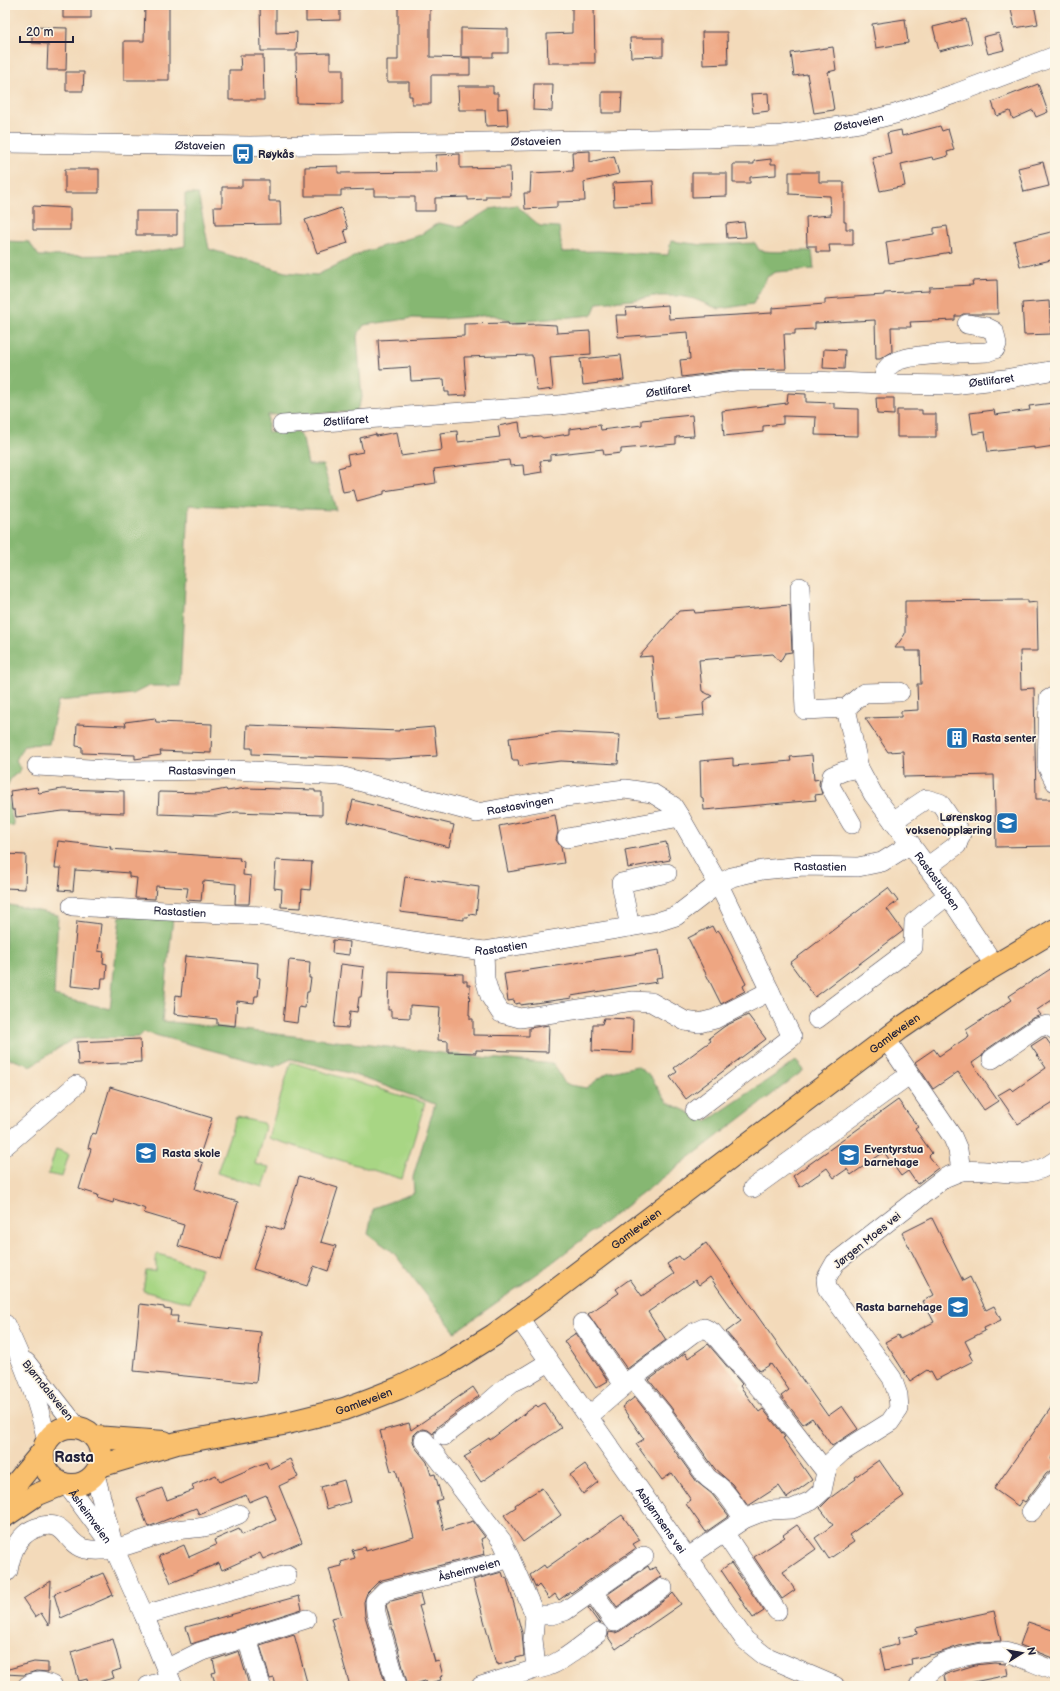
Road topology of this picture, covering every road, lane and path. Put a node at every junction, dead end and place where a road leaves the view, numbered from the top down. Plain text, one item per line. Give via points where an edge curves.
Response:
1 (1055, 56) edge
2 (5, 144) edge
3 (966, 324) dead end
4 (1055, 370) edge
5 (883, 384) junction
6 (282, 425) dead end
7 (800, 587) dead end
8 (900, 692) dead end
9 (1055, 696) edge
10 (846, 708) junction
11 (37, 766) dead end
12 (859, 768) junction
13 (1055, 782) edge
14 (680, 817) junction
15 (893, 821) junction
16 (852, 824) dead end
17 (567, 838) dead end
18 (911, 844) junction
19 (927, 867) junction
20 (667, 873) dead end
21 (719, 885) junction
22 (948, 895) junction
23 (72, 906) dead end
24 (630, 927) junction
25 (1055, 930) edge
26 (484, 951) junction
27 (994, 966) junction
28 (770, 991) junction
29 (817, 1019) dead end
30 (1055, 1030) edge
31 (886, 1039) junction
32 (992, 1059) dead end
33 (909, 1075) junction
34 (76, 1085) dead end
35 (694, 1111) dead end
36 (5, 1146) edge
37 (1055, 1161) edge
38 (961, 1171) junction
39 (753, 1188) dead end
40 (519, 1318) junction
41 (582, 1323) dead end
42 (5, 1324) edge
43 (19, 1354) junction
44 (549, 1362) junction
45 (628, 1381) junction
46 (589, 1416) junction
47 (86, 1432) junction
48 (444, 1436) dead end
49 (424, 1440) dead end
50 (177, 1443) junction
51 (45, 1446) junction
52 (98, 1470) junction
53 (826, 1472) junction
54 (65, 1484) junction
55 (1054, 1485) edge
56 (5, 1496) edge
57 (1031, 1512) dead end
58 (239, 1514) dead end
59 (5, 1516) edge
60 (744, 1519) junction
61 (725, 1534) junction
62 (114, 1548) junction
63 (644, 1556) dead end
64 (510, 1558) junction
65 (688, 1558) junction
66 (8, 1571) dead end
67 (287, 1575) dead end
68 (663, 1588) dead end
69 (593, 1592) junction
70 (778, 1611) dead end
71 (536, 1614) junction
72 (144, 1615) junction
73 (306, 1619) dead end
74 (598, 1633) dead end
75 (247, 1638) junction
76 (536, 1669) junction
77 (1055, 1671) edge
78 (170, 1678) edge
79 (27, 1686) edge
80 (53, 1686) edge
81 (148, 1686) edge
82 (261, 1686) edge
83 (397, 1686) edge
84 (481, 1686) edge
85 (835, 1686) edge
86 (919, 1686) edge

1 - 2 street, Østaveien via 895,114 833,128 782,135 250,146
3 - 5 street via 994,331 997,344 995,349 987,352 914,357 893,363 885,371
4 - 5 street, Østlifaret via 952,385
5 - 6 street, Østlifaret via 735,381 560,405
7 - 10 street via 805,710
8 - 10 street via 864,693
9 - 13 street via 1050,699 1047,766
10 - 12 street, Rastastubben
11 - 14 street, Rastasvingen via 125,772 235,770 340,776 477,813 625,789 652,793 673,806
12 - 15 street, Rastastubben
12 - 16 street via 832,776 830,786
14 - 17 street
14 - 21 street, Rastasvingen
15 - 18 street, Rastastubben
15 - 19 street via 926,800 940,803 962,834 957,845
18 - 19 street, Rastastubben
18 - 21 street, Rastastien via 882,862 858,867 803,866 762,870 732,877
19 - 22 street, Rastastubben
20 - 24 street via 621,883
21 - 24 street, Rastastien via 676,916
21 - 28 street, Rastasvingen
22 - 27 street, Rastastubben
22 - 29 street via 914,922 913,947
23 - 26 street, Rastastien via 262,916
24 - 26 street, Rastastien
25 - 27 main road, Gamleveien
26 - 28 street via 485,979 490,996 501,1013 520,1018 633,1000 651,1002 685,1021 699,1023 714,1019
27 - 31 main road, Gamleveien
28 - 35 street, Rastasvingen via 792,1037
30 - 32 street via 1047,1025 1037,1028
31 - 33 street
31 - 40 main road, Gamleveien
33 - 38 street via 952,1136 958,1150
33 - 39 street
34 - 36 street
37 - 38 street, Jørgen Moes vei via 1045,1168 1018,1174 981,1170
38 - 53 street, Jørgen Moes vei via 944,1178 835,1263 827,1274 827,1288 892,1378 898,1394 899,1409 890,1422 842,1452 829,1464
40 - 44 street, Asbjørnsens vei
40 - 50 main road, Gamleveien via 444,1366 399,1388 344,1409 283,1424
41 - 45 street
42 - 43 street, Bjørndalsveien
43 - 47 street, Bjørndalsveien
43 - 51 street, Bjørndalsveien via 36,1401
44 - 46 street, Asbjørnsens vei
44 - 48 street via 511,1383
45 - 46 street
45 - 53 street via 693,1333 704,1328 712,1332
45 - 60 street via 660,1412 706,1476 722,1489
46 - 65 street, Asbjørnsens vei
47 - 50 main road, Gamleveien
47 - 51 main road, Gamleveien via 68,1426 52,1434
47 - 52 main road via 101,1451
49 - 64 street, Åsheimveien via 502,1541
50 - 52 main road, Gamleveien
51 - 54 main road via 45,1468 50,1475
51 - 56 main road, Gamleveien
52 - 54 main road, Gamleveien via 83,1483
52 - 62 street, Åsheimveien
53 - 60 street, Jørgen Moes vei via 822,1491 811,1501 792,1509 772,1510
54 - 59 main road, Gamleveien via 36,1495
54 - 62 street, Åsheimveien
55 - 57 street
58 - 62 street via 205,1527 172,1531
60 - 61 street, Jørgen Moes vei
61 - 65 street, Jørgen Moes vei
61 - 70 street
62 - 66 street via 84,1549 75,1544 63,1530 50,1524 35,1528 20,1539 11,1553
62 - 72 street, Åsheimveien
63 - 69 street
64 - 71 street
64 - 83 street, Åsheimveien via 385,1592 375,1601 376,1613
65 - 85 street, Asbjørnsens vei via 745,1640 766,1656
67 - 72 street
68 - 69 street via 614,1622
69 - 71 street via 565,1611 551,1615
71 - 76 street via 533,1639
72 - 78 street, Åsheimveien
73 - 75 street
74 - 76 street via 558,1662
75 - 78 street via 190,1656
75 - 82 street
76 - 84 street
77 - 86 street via 1008,1653 992,1652 961,1657 939,1665
78 - 81 street
79 - 80 street via 32,1682 43,1681

